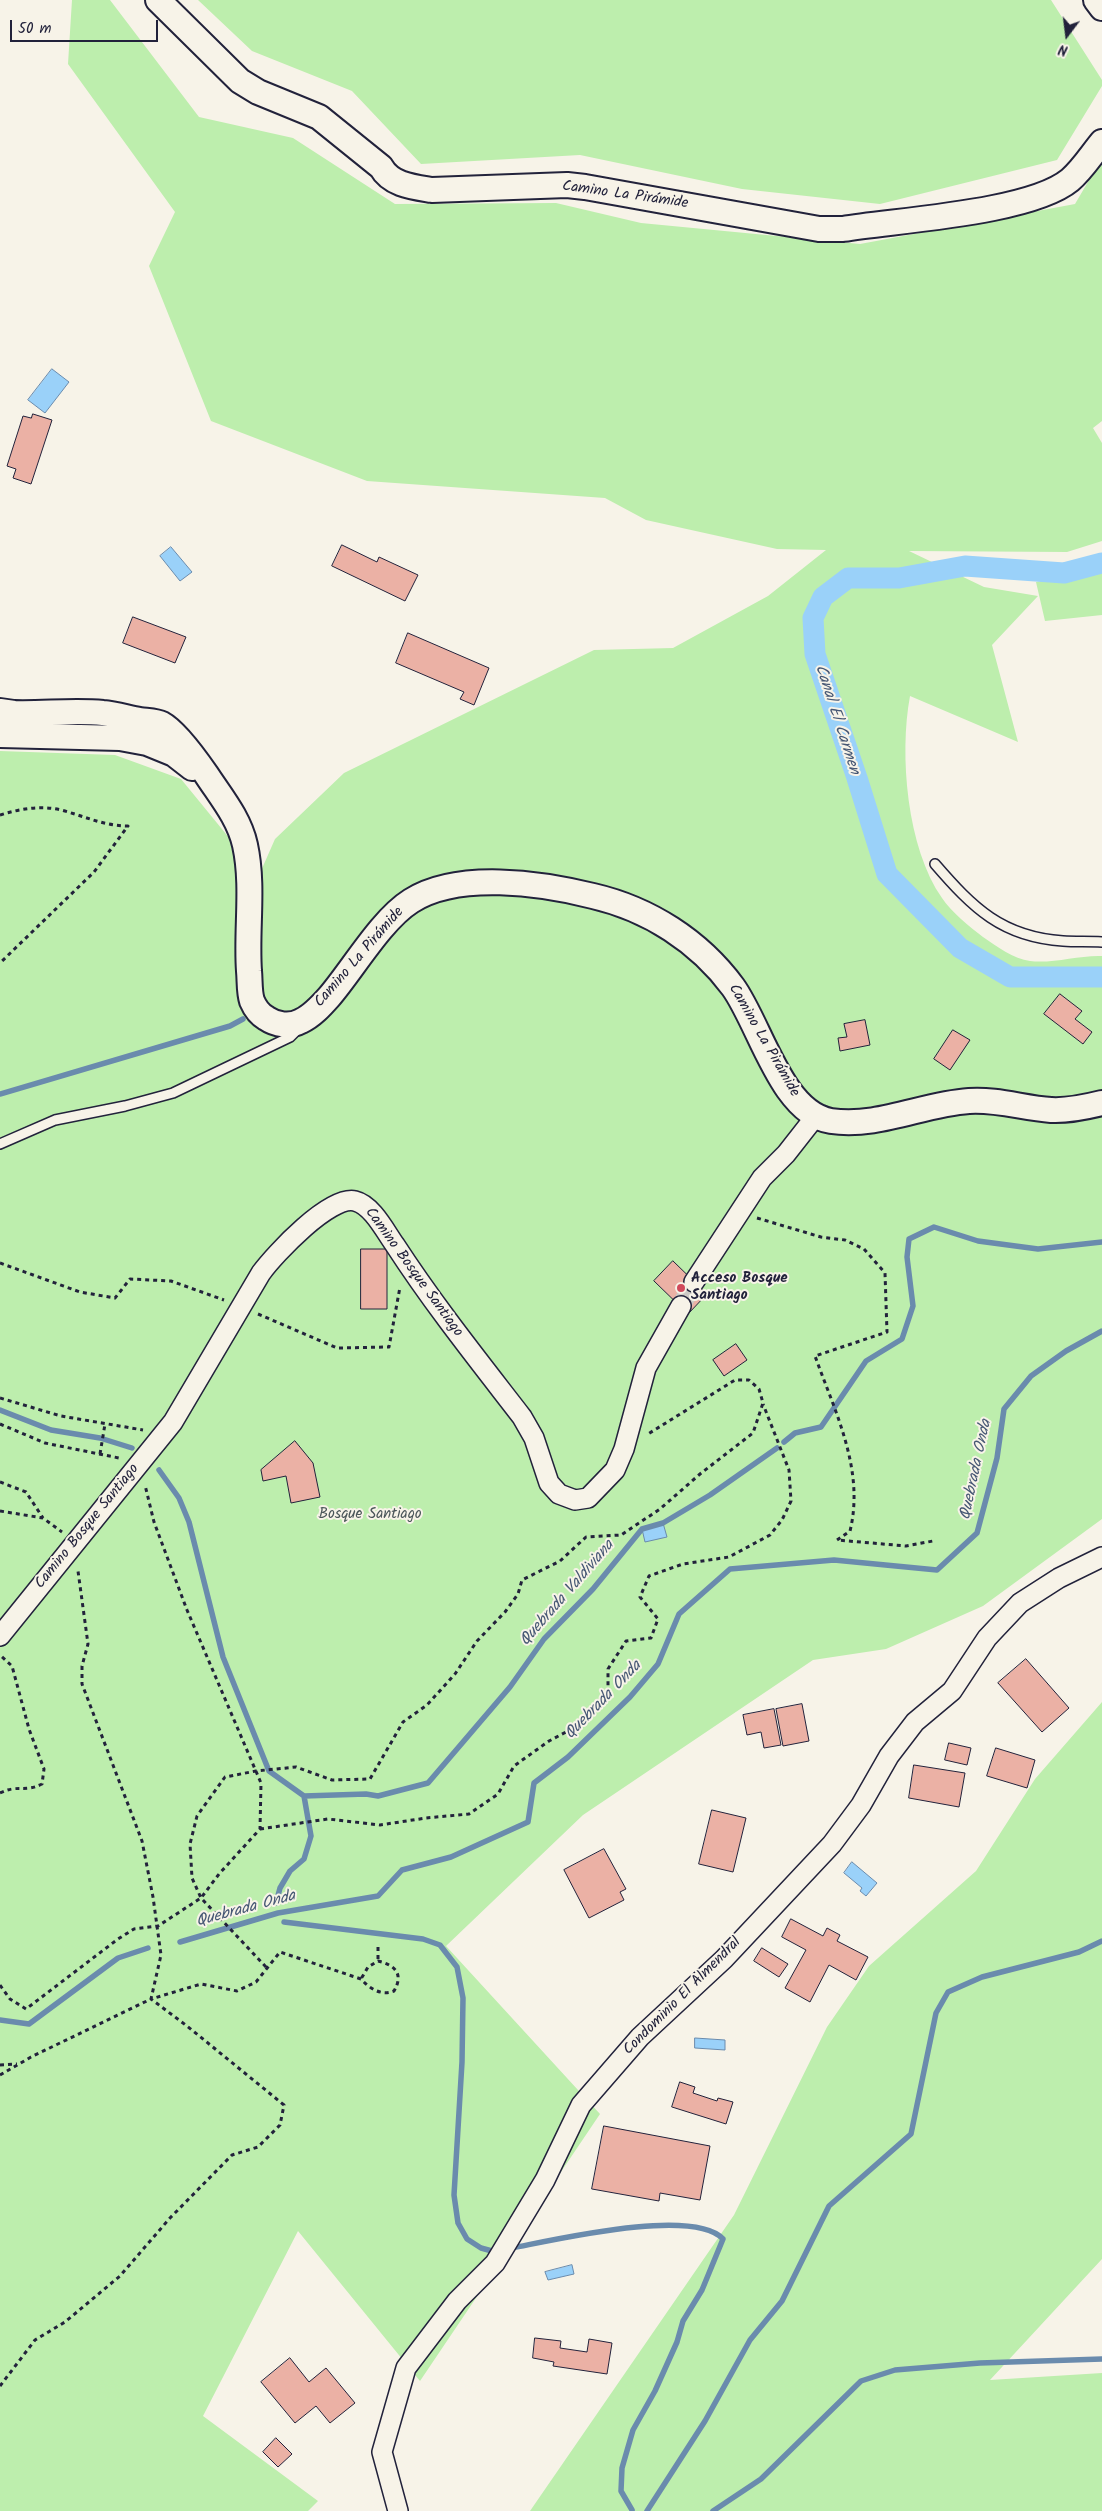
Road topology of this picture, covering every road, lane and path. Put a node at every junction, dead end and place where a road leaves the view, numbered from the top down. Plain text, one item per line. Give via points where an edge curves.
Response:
1 (158, 0) edge
2 (1096, 0) edge
3 (1102, 8) edge
4 (1102, 142) edge
5 (0, 711) edge
6 (0, 734) edge
7 (214, 787) junction
8 (0, 815) edge
9 (934, 864) dead end
10 (1102, 942) edge
11 (0, 963) edge
12 (311, 1015) junction
13 (1102, 1103) edge
14 (815, 1117) junction
15 (0, 1144) edge
16 (740, 1212) junction
17 (694, 1282) tunnel mouth
18 (680, 1306) tunnel mouth
19 (0, 1398) edge
20 (763, 1403) junction
21 (0, 1424) edge
22 (105, 1424) junction
23 (164, 1434) junction
24 (624, 1449) junction
25 (100, 1454) junction
26 (140, 1463) junction
27 (0, 1482) edge
28 (0, 1511) edge
29 (43, 1518) junction
30 (76, 1540) junction
31 (933, 1541) dead end
32 (1102, 1557) edge
33 (0, 1636) edge
34 (0, 1655) edge
35 (258, 1771) junction
36 (0, 1793) edge
37 (260, 1829) junction
38 (202, 1898) junction
39 (158, 1926) junction
40 (378, 1947) dead end
41 (378, 1961) junction
42 (266, 1967) junction
43 (361, 1979) junction
44 (0, 1985) edge
45 (151, 1999) junction
46 (19, 2064) junction
47 (0, 2066) edge
48 (0, 2074) edge
49 (0, 2386) edge
50 (398, 2511) edge

1 - 4 street, Camino La Pirámide via 240,81 258,92 319,117 381,167 384,173 411,187 432,190 566,185 819,229 843,230 1004,206 1047,192 1071,179
2 - 3 street
5 - 7 street, Camino La Pirámide via 102,713 162,724 193,755
6 - 7 street, Camino La Pirámide via 120,738 147,743 174,754
7 - 12 street, Camino La Pirámide via 238,823 245,846 249,877 248,958 254,1006 275,1023 293,1024
8 - 11 path via 24,808 58,809 111,826 128,826 94,872
9 - 10 lane via 976,908 1004,927 1040,938
12 - 14 street, Camino La Pirámide via 394,915 411,901 435,890 462,885 522,884 590,895 624,905 664,924 707,958 744,1002 765,1047 797,1102
12 - 15 lane via 290,1037 173,1093 55,1120
13 - 14 street via 1051,1110 982,1100 871,1121 851,1123
14 - 16 street via 762,1178
16 - 17 street
16 - 31 path via 821,1237 845,1240 864,1249 885,1273 886,1332 815,1356 852,1461 854,1514 850,1531 837,1540 906,1546
18 - 24 street, Camino Bosque Santiago via 646,1368
19 - 22 path via 61,1416
20 - 24 path via 759,1389 749,1380 735,1380
20 - 35 path via 753,1433 660,1509 621,1535 586,1537 560,1561 522,1580 518,1594 506,1612 477,1641 455,1674 427,1705 404,1722 370,1779 332,1780 296,1767
20 - 37 path via 789,1470 791,1501 782,1520 770,1536 729,1557 683,1564 650,1576 640,1597 658,1619 651,1638 626,1641 608,1669 608,1699 581,1724 514,1766 498,1794 468,1814 380,1825 328,1819
21 - 25 path via 45,1443
22 - 23 path
22 - 25 path
23 - 24 street, Camino Bosque Santiago via 272,1258 340,1201 354,1200 371,1212 433,1303 522,1417 536,1444 549,1483 559,1494 575,1500 588,1498 615,1470
23 - 26 street, Camino Bosque Santiago
25 - 26 path
26 - 30 street, Camino Bosque Santiago
26 - 35 path via 154,1522 187,1610
27 - 29 path via 26,1492
28 - 29 path
29 - 30 path
30 - 33 street, Camino Bosque Santiago
30 - 39 path via 88,1644 82,1666 82,1684 142,1841
32 - 50 street, Condominio El Almendral via 1059,1578 1020,1604 994,1631 952,1691 916,1722 889,1756 861,1805 832,1844 724,1958 640,2037 582,2105 545,2180 495,2263 457,2301 406,2368 382,2452
34 - 36 path via 12,1666 44,1769 42,1784 30,1790 11,1787
35 - 37 path via 261,1783
35 - 38 path via 224,1778 197,1816 190,1844 190,1868
37 - 38 path
38 - 39 path
38 - 42 path
39 - 44 path via 134,1929 118,1939 26,2009 10,1999
39 - 45 path via 161,1955
40 - 41 path
41 - 43 path via 368,1967
41 - 43 path via 389,1964 398,1972 399,1982 394,1991 387,1994 377,1991
42 - 43 path via 280,1952
42 - 45 path via 256,1982 237,1991 201,1984
45 - 46 path
45 - 49 path via 284,2105 280,2125 258,2147 232,2155 170,2218 120,2276 65,2322 36,2340
46 - 47 path
46 - 48 path

